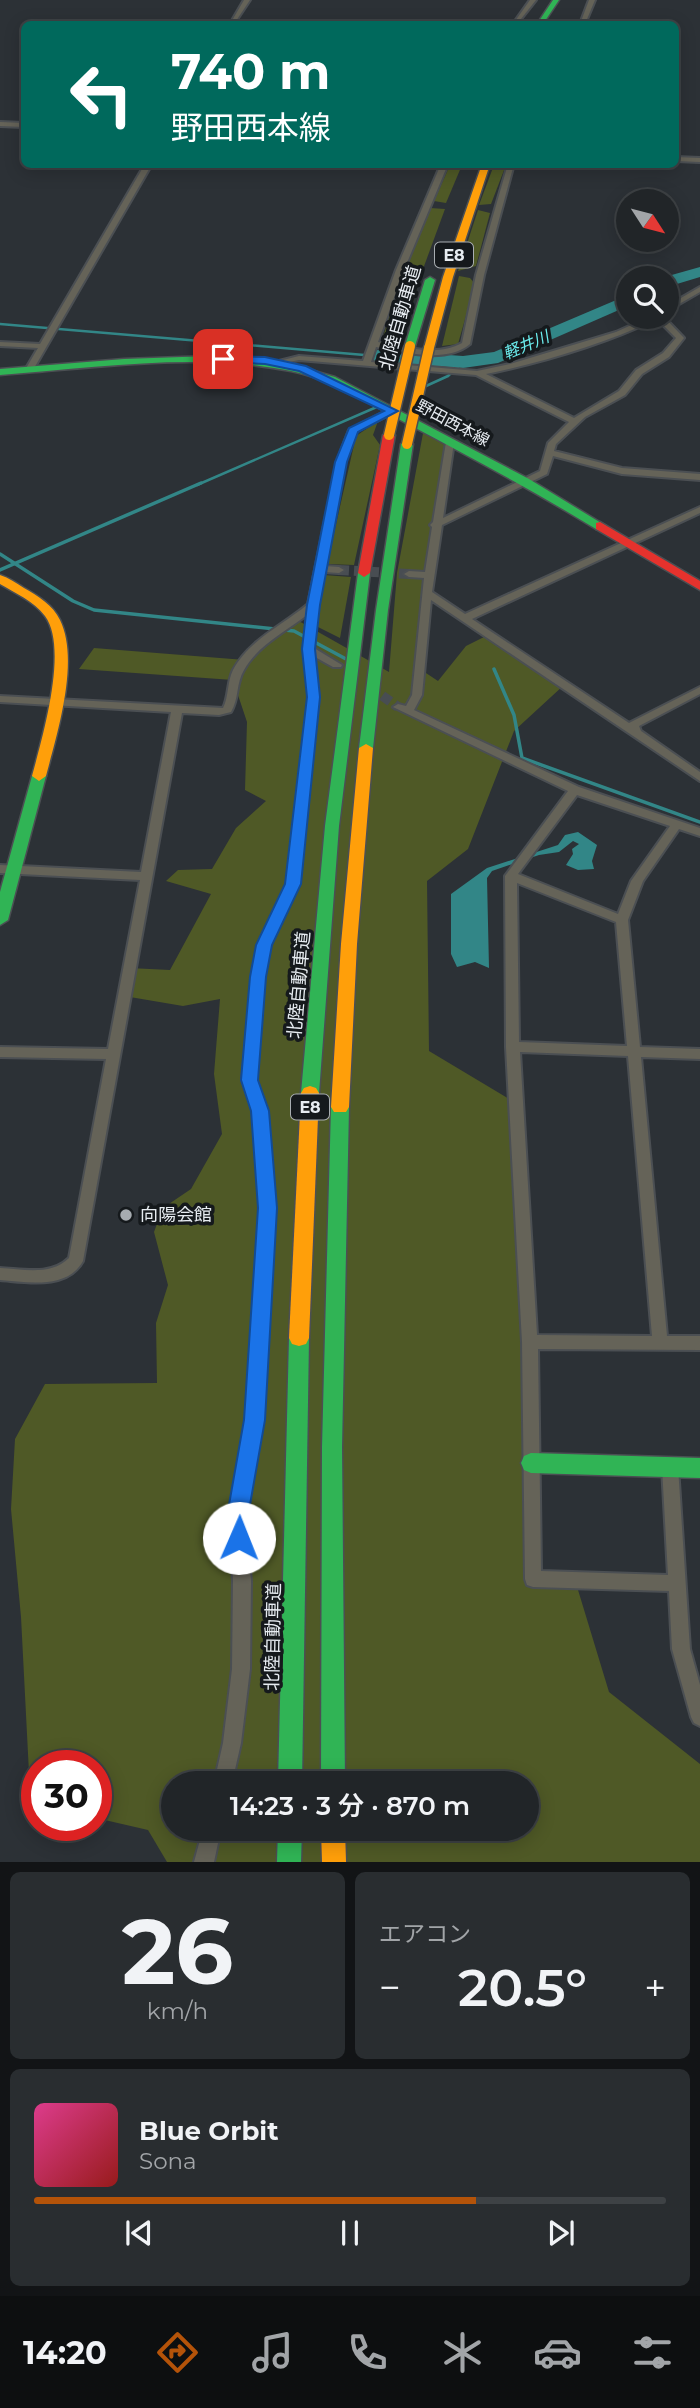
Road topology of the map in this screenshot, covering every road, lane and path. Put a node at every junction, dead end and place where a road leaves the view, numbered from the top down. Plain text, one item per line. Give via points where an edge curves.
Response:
1 (247, 0) edge
2 (533, 0) edge
3 (556, 0) edge
4 (568, 0) edge
5 (592, 0) edge
6 (234, 21) edge
7 (517, 21) edge
8 (542, 21) edge
9 (555, 21) edge
10 (583, 21) edge
11 (0, 124) edge
12 (21, 125) edge
13 (679, 159) edge
14 (700, 160) edge
15 (147, 168) edge
16 (443, 168) edge
17 (469, 168) edge
18 (485, 168) edge
19 (511, 168) edge
20 (700, 289) edge
21 (679, 302) edge
22 (629, 329) edge
23 (671, 329) edge
24 (0, 344) edge
25 (40, 346) junction
26 (370, 355) junction
27 (278, 362) junction
28 (29, 370) junction
29 (477, 373) junction
30 (2, 374) edge
31 (393, 411) junction
32 (575, 422) junction
33 (450, 442) junction
34 (551, 453) junction
35 (700, 477) edge
36 (525, 481) junction
37 (700, 510) edge
38 (435, 525) junction
39 (630, 543) junction
40 (319, 569) junction
41 (339, 570) tunnel mouth
42 (410, 574) tunnel mouth
43 (428, 575) junction
44 (0, 579) edge
45 (700, 586) edge
46 (427, 593) junction
47 (313, 605) junction
48 (467, 617) junction
49 (309, 643) junction
50 (337, 665) dead end
51 (700, 690) edge
52 (0, 699) edge
53 (56, 702) junction
54 (177, 709) junction
55 (636, 733) junction
56 (700, 777) edge
57 (575, 790) junction
58 (677, 824) junction
59 (700, 832) edge
60 (6, 869) edge
61 (145, 876) junction
62 (511, 876) junction
63 (0, 920) edge
64 (622, 920) junction
65 (513, 1047) junction
66 (635, 1051) junction
67 (0, 1052) edge
68 (112, 1054) junction
69 (700, 1054) edge
70 (0, 1274) edge
71 (530, 1342) junction
72 (660, 1343) junction
73 (700, 1343) edge
74 (531, 1463) junction
75 (670, 1467) junction
76 (700, 1468) edge
77 (677, 1583) junction
78 (700, 1717) edge
79 (226, 1771) edge
80 (290, 1771) edge
81 (333, 1771) edge
82 (209, 1841) edge
83 (290, 1841) edge
84 (333, 1841) edge
85 (204, 1862) edge
86 (289, 1862) edge
87 (334, 1862) edge

1 - 6 street
2 - 7 street
3 - 8 main road
4 - 9 main road
5 - 10 street
11 - 12 street
13 - 14 street
15 - 25 street
16 - 26 street
17 - 80 main road, 北陸自動車道 / E8, bridge via 411,346 389,435 347,688 314,1028 301,1270
18 - 81 main road, 北陸自動車道 / E8, bridge via 447,277 407,444 369,692 343,1030 331,1517
19 - 26 street via 466,344 443,352
20 - 21 street
22 - 29 street
23 - 32 street via 680,338 666,355 639,372 622,393
24 - 25 street
25 - 28 street
26 - 27 street
26 - 29 street
27 - 28 main road, 野田西本線 via 223,359
27 - 31 main road, 野田西本線 via 331,379
28 - 30 main road, 野田西本線
29 - 32 street
31 - 33 main road, 野田西本線
31 - 40 street via 350,435
32 - 34 street via 552,443
33 - 36 main road, 野田西本線
33 - 38 street
34 - 35 street via 622,471
34 - 36 street via 544,472
36 - 38 street
36 - 39 main road, 野田西本線
37 - 39 street
38 - 43 street
39 - 45 main road, 野田西本線
39 - 48 street
40 - 41 street
40 - 47 street
42 - 43 street
43 - 46 street
44 - 53 main road via 55,620 61,640
46 - 48 street
46 - 57 street via 416,698 401,708
47 - 49 street
47 - 54 street via 258,646 233,680 232,704 227,710
48 - 55 street
49 - 50 street
49 - 79 street via 314,697 293,884 264,945 249,1080 260,1111 267,1208 254,1420 237,1516 241,1669
51 - 55 street via 636,722
52 - 53 street
53 - 54 street
53 - 60 main road
54 - 61 street
55 - 56 street
57 - 58 street
57 - 62 street
58 - 59 street
58 - 64 street via 636,878
60 - 61 street
60 - 63 main road
61 - 68 street
62 - 64 street
62 - 65 street
64 - 66 street
65 - 66 street
65 - 71 street
66 - 69 street
66 - 72 street
67 - 68 street
68 - 70 street via 76,1261 68,1272 55,1275
71 - 72 street
71 - 74 street
72 - 73 street
74 - 75 main road
74 - 77 street via 533,1579
75 - 76 main road
75 - 77 street
77 - 78 street via 681,1648
82 - 85 street
83 - 86 main road
84 - 87 main road

